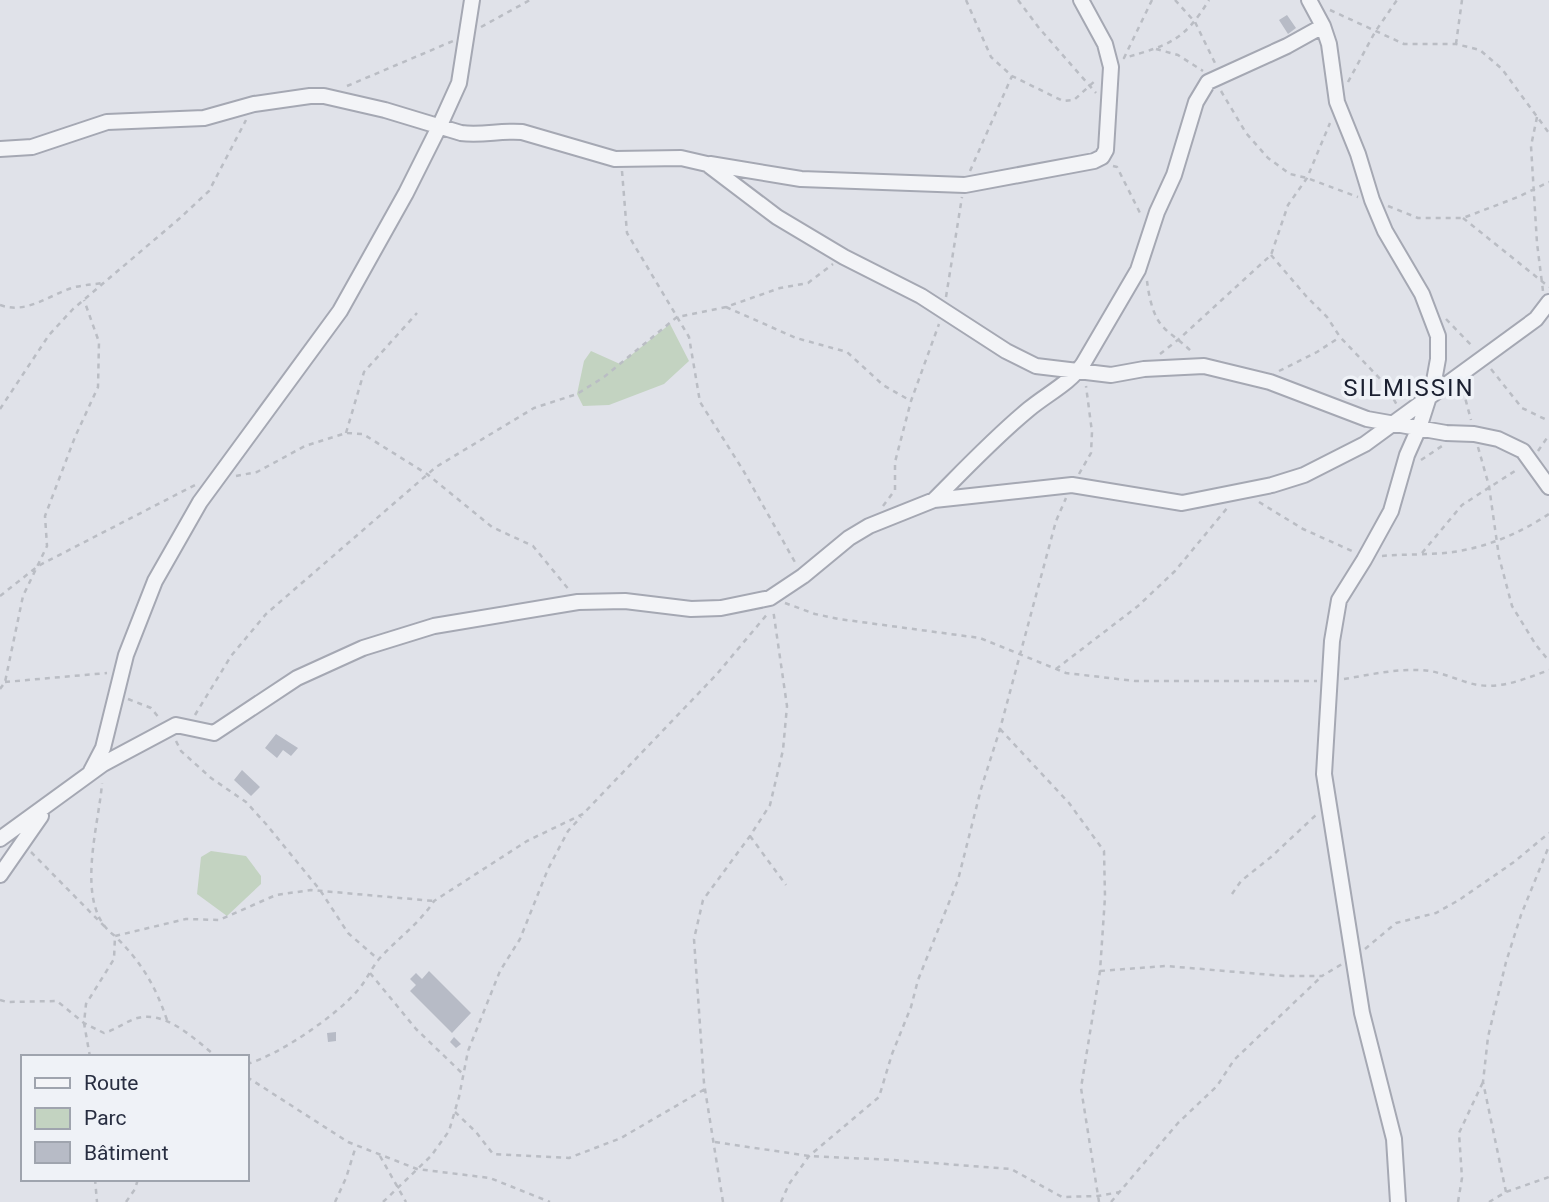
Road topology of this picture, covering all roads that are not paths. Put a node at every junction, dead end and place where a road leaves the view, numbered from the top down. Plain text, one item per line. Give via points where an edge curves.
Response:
1 (472, 0) edge
2 (1081, 0) edge
3 (1309, 0) edge
4 (1323, 26) junction
5 (440, 125) junction
6 (0, 149) edge
7 (707, 164) junction
8 (1548, 304) edge
9 (1080, 373) junction
10 (1427, 399) junction
11 (1398, 419) junction
12 (1419, 428) junction
13 (1549, 487) edge
14 (934, 500) junction
15 (89, 775) junction
16 (49, 804) junction
17 (0, 839) edge
18 (0, 875) edge
19 (1398, 1202) edge

1 - 5 street via 459,83
2 - 7 street via 1105,44 1111,67 1106,150 1094,161 965,185 801,179
3 - 4 street
4 - 9 street via 1208,82 1196,103 1138,270
4 - 10 street via 1337,102 1372,201 1422,294 1438,336 1438,359
5 - 6 street via 324,96 300,97 204,118 107,122 32,147
5 - 7 street via 473,135 522,132 615,159 681,158
5 - 15 street via 340,311 200,502 155,581 123,670 103,748
7 - 9 street via 777,217 921,296 1020,360
8 - 10 street via 1536,319
9 - 11 street via 1111,375 1204,366 1265,381 1367,419
9 - 14 street via 1003,432
10 - 11 street
10 - 12 street
11 - 12 street
11 - 14 street via 1326,465 1272,485 1182,503 1072,485
12 - 13 street via 1499,439 1523,451
12 - 19 street via 1391,511 1339,600 1324,774 1362,1013 1394,1139
14 - 15 street via 869,526 770,598 691,609 625,601 578,602 435,626 363,648 297,678 214,733 176,725
15 - 16 street
16 - 17 street
16 - 18 street

